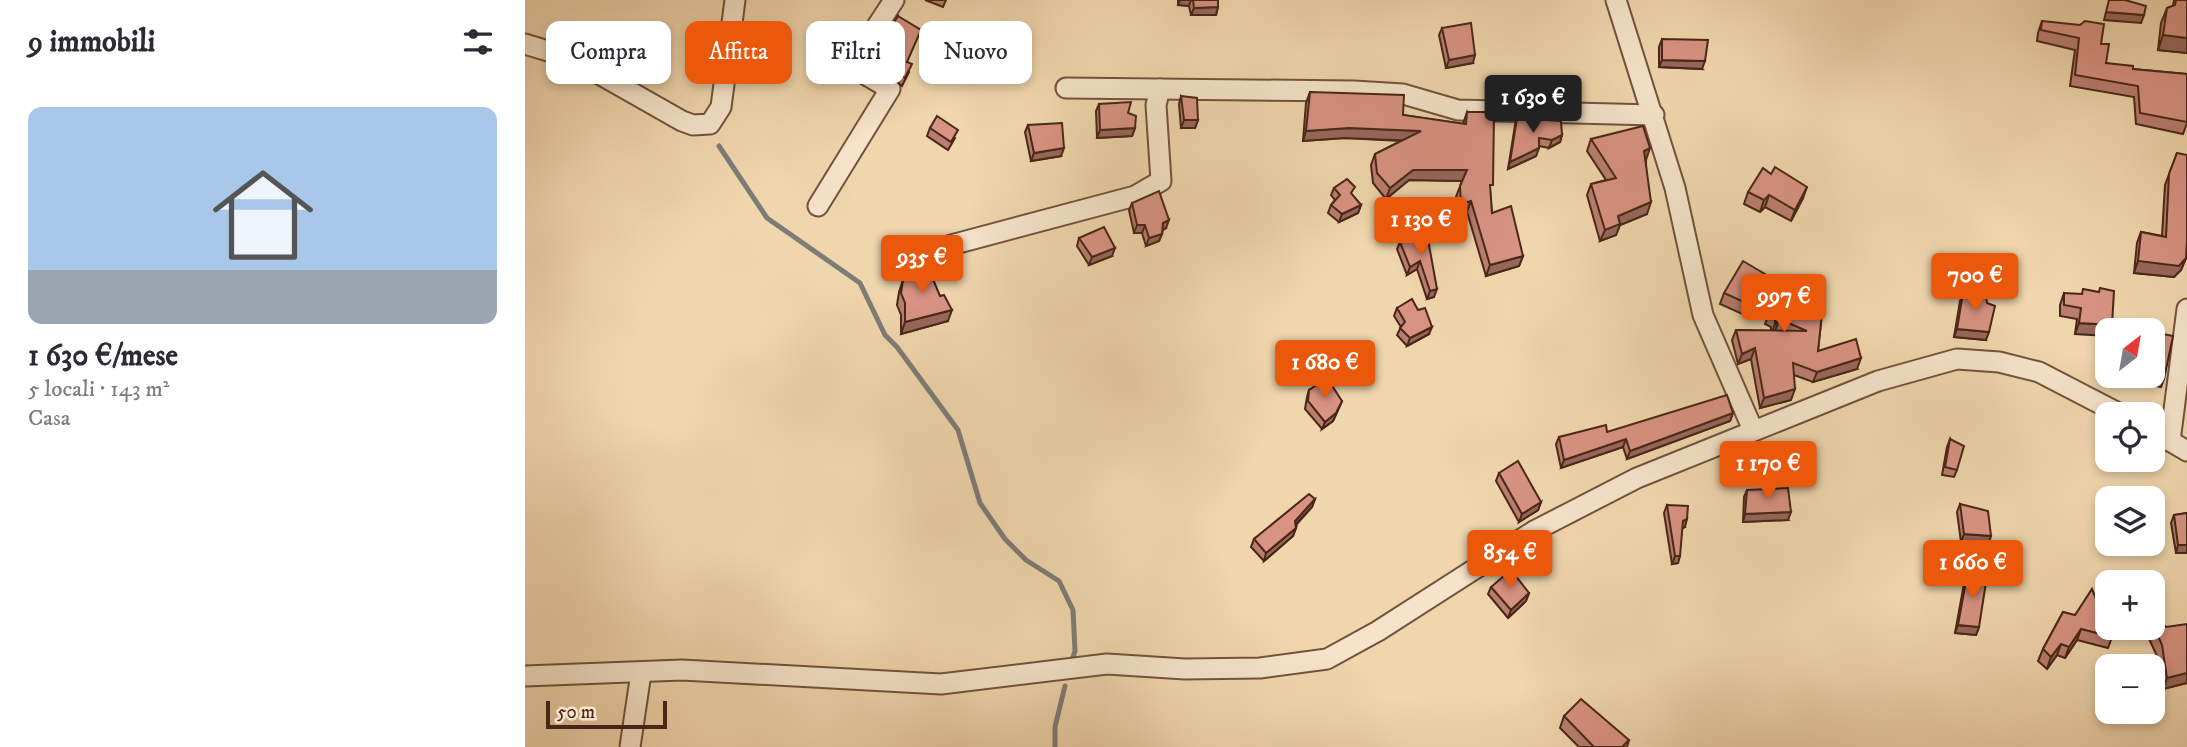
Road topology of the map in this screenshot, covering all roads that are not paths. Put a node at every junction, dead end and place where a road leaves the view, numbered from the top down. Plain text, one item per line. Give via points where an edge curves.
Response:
1 (735, 0) edge
2 (894, 0) edge
3 (1616, 0) edge
4 (525, 44) edge
5 (1066, 88) dead end
6 (1160, 89) junction
7 (1654, 116) junction
8 (818, 206) dead end
9 (927, 257) dead end
10 (2187, 309) edge
11 (2097, 402) edge
12 (1753, 430) junction
13 (2179, 446) edge
14 (641, 673) junction
15 (525, 676) edge
16 (631, 747) edge

1 - 4 street via 721,107 711,124 681,121 560,53
2 - 8 street via 851,66 890,89
3 - 7 street
5 - 6 street
6 - 7 street via 1355,91 1403,94 1458,110
6 - 9 street via 1156,105 1161,181 1154,187 951,245
7 - 12 street via 1703,315
10 - 13 street
11 - 12 street via 2039,372 2000,362 1957,359 1878,381
12 - 14 street via 1637,478 1534,531 1327,659 1260,668 1108,664 941,684 682,670
14 - 15 street
14 - 16 street

